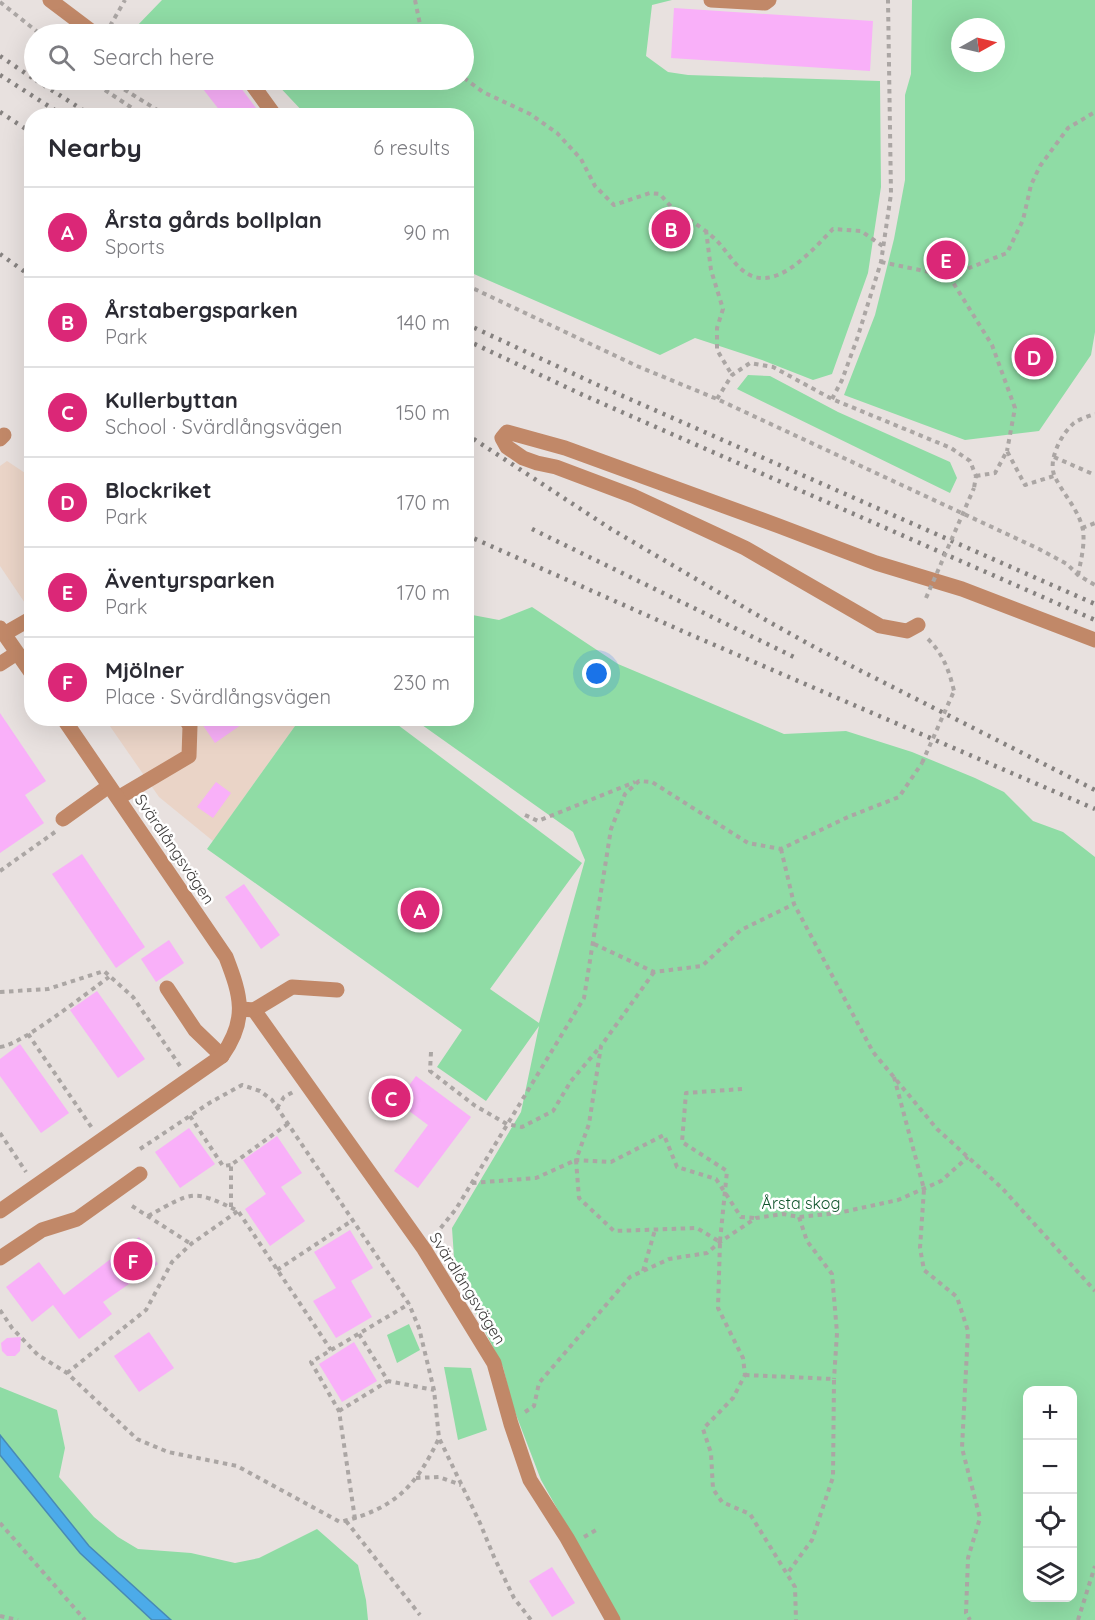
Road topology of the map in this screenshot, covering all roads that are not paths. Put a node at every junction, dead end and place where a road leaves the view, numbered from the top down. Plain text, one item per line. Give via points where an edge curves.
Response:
1 (50, 0) edge
2 (711, 0) edge
3 (769, 0) edge
4 (82, 24) edge
5 (256, 90) edge
6 (269, 108) edge
7 (24, 621) edge
8 (918, 625) road end
9 (2, 631) edge
10 (1095, 640) edge
11 (17, 653) junction
12 (24, 663) edge
13 (0, 664) edge
14 (69, 726) edge
15 (190, 726) edge
16 (114, 792) junction
17 (63, 819) road end
18 (167, 988) dead end
19 (337, 990) dead end
20 (248, 1010) junction
21 (222, 1056) junction
22 (140, 1174) dead end
23 (0, 1211) edge
24 (0, 1258) edge
25 (613, 1620) edge

1 - 4 street
2 - 3 street
5 - 6 street
7 - 9 street
8 - 10 street via 907,631 880,626 745,548 633,496 524,458 507,447 502,438 507,432 565,448
9 - 11 street
11 - 12 street
11 - 13 street
14 - 16 street, Svärdlångsvägen
15 - 16 street via 189,756
16 - 17 street
16 - 20 street, Svärdlångsvägen via 226,957
18 - 21 street via 195,1030
19 - 20 street via 292,987
20 - 21 street, Svärdlångsvägen
20 - 25 street, Svärdlångsvägen via 424,1249 494,1363 530,1480
21 - 23 street, Svärdlångsvägen
22 - 24 street via 77,1219 42,1230

